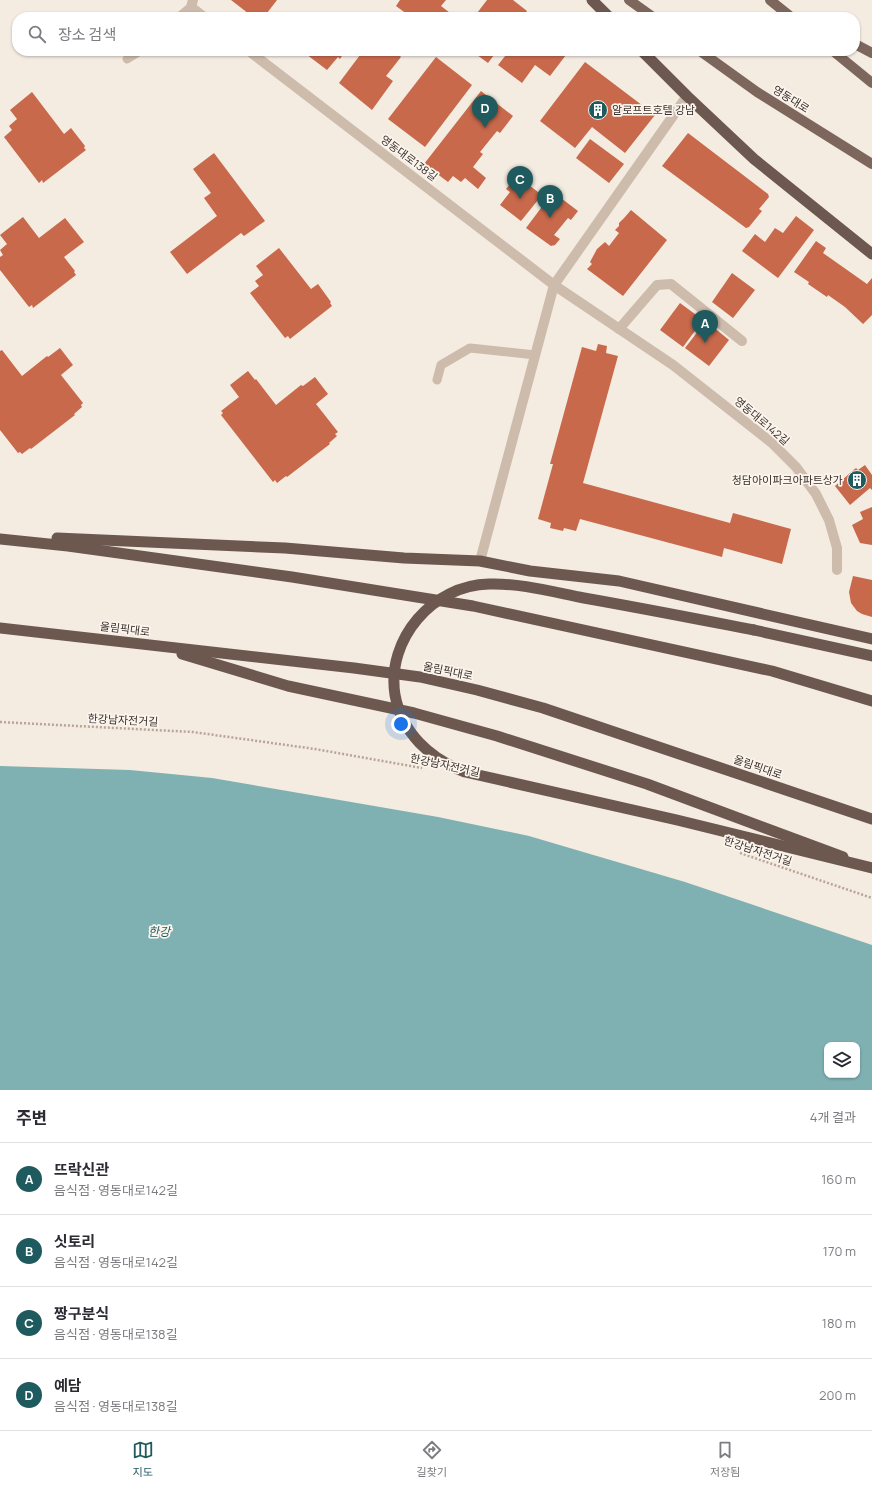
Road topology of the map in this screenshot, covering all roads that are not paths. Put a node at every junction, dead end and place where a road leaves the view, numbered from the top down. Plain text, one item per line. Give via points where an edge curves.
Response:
1 (182, 0) edge
2 (592, 0) edge
3 (630, 0) edge
4 (774, 2) edge
5 (192, 3) edge
6 (184, 12) edge
7 (200, 12) edge
8 (604, 12) edge
9 (646, 12) edge
10 (785, 12) edge
11 (790, 12) edge
12 (860, 47) edge
13 (872, 53) edge
14 (132, 56) edge
15 (256, 56) edge
16 (647, 56) edge
17 (707, 56) edge
18 (838, 56) edge
19 (127, 59) dead end
20 (872, 83) edge
21 (686, 96) junction
22 (872, 164) edge
23 (872, 254) edge
24 (554, 285) junction
25 (619, 329) junction
26 (742, 341) dead end
27 (535, 356) junction
28 (437, 380) dead end
29 (0, 535) edge
30 (0, 539) edge
31 (480, 561) junction
32 (837, 570) dead end
33 (0, 628) edge
34 (869, 639) edge
35 (155, 646) junction
36 (872, 656) edge
37 (872, 701) edge
38 (872, 819) edge
39 (872, 868) edge

1 - 5 street
2 - 8 highway
3 - 9 main road
4 - 10 main road
4 - 11 main road
5 - 6 lane
5 - 7 street
12 - 13 main road
14 - 19 lane
15 - 24 street, 영동대로138길
16 - 21 highway
17 - 22 main road, 영동대로 via 757,92
18 - 20 main road
21 - 23 highway via 754,160
21 - 24 street
24 - 25 street, 영동대로142길
24 - 27 street
25 - 26 street via 657,286 671,284
25 - 32 street, 영동대로142길 via 679,370 772,443 796,466 816,494 829,520 837,548
27 - 28 lane via 470,348 440,365
27 - 31 street
29 - 31 highway via 285,548 404,558
30 - 37 highway via 292,577 474,606 772,671
31 - 34 highway via 619,581
33 - 35 highway, 올림픽대로
35 - 38 highway, 올림픽대로 via 354,668 478,690 565,715
35 - 39 highway, bridge via 288,686 414,713 497,736 646,784
36 - 39 highway, bridge via 754,630 533,588 487,584 448,595 433,603 421,614 402,643 396,659 394,678 400,712 415,739 449,766 465,772

